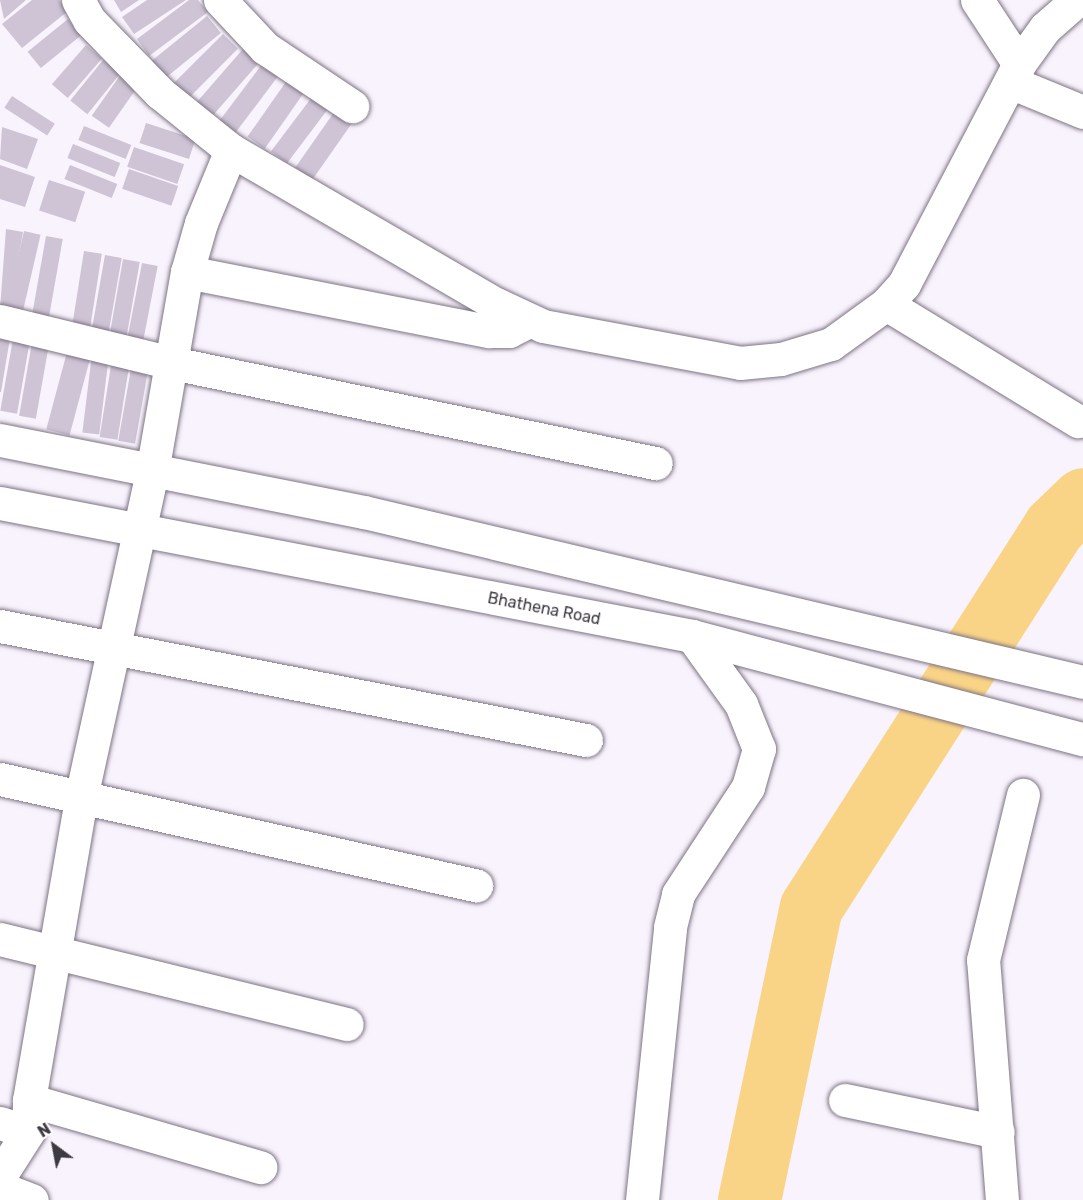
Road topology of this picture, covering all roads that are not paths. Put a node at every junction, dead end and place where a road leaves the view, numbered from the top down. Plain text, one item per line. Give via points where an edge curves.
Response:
1 (78, 0) edge
2 (220, 0) edge
3 (977, 0) edge
4 (1077, 0) edge
5 (1015, 73) junction
6 (352, 106) dead end
7 (1083, 112) edge
8 (231, 150) junction
9 (187, 272) junction
10 (886, 304) junction
11 (0, 321) edge
12 (529, 321) junction
13 (172, 363) junction
14 (1078, 421) dead end
15 (0, 440) edge
16 (656, 463) dead end
17 (152, 471) junction
18 (0, 503) edge
19 (136, 532) junction
20 (0, 627) edge
21 (692, 636) junction
22 (114, 651) junction
23 (1083, 682) edge
24 (1083, 739) edge
25 (586, 740) dead end
26 (0, 779) edge
27 (82, 793) junction
28 (1023, 795) dead end
29 (477, 885) dead end
30 (0, 939) edge
31 (56, 952) junction
32 (347, 1024) dead end
33 (845, 1100) dead end
34 (19, 1118) edge
35 (998, 1132) junction
36 (260, 1167) dead end
37 (0, 1176) edge
38 (0, 1188) edge
39 (32, 1200) edge
40 (642, 1200) edge
41 (1002, 1200) edge

1 - 8 street via 89,20 160,93
2 - 6 street via 266,48
3 - 5 street
4 - 5 street via 1045,28
5 - 7 street
5 - 10 street via 904,284
8 - 9 street via 201,222
8 - 12 street
9 - 12 street via 489,331 509,331
9 - 13 street
10 - 12 street via 831,344 781,359 740,363
10 - 14 street
11 - 13 street
13 - 16 street
13 - 17 street
15 - 17 street
17 - 19 street
17 - 23 street via 364,512
18 - 19 street, Bhathena Road
19 - 21 street, Bhathena Road
19 - 22 street
20 - 22 street
21 - 24 street, Bhathena Road
21 - 40 street via 741,704 759,749 748,787 678,894 667,949
22 - 25 street
22 - 27 street
26 - 27 street
27 - 29 street
27 - 31 street
28 - 35 street via 983,960
30 - 31 street
31 - 32 street
31 - 34 street
33 - 35 street
34 - 36 street
34 - 37 street
35 - 41 street
38 - 39 street

